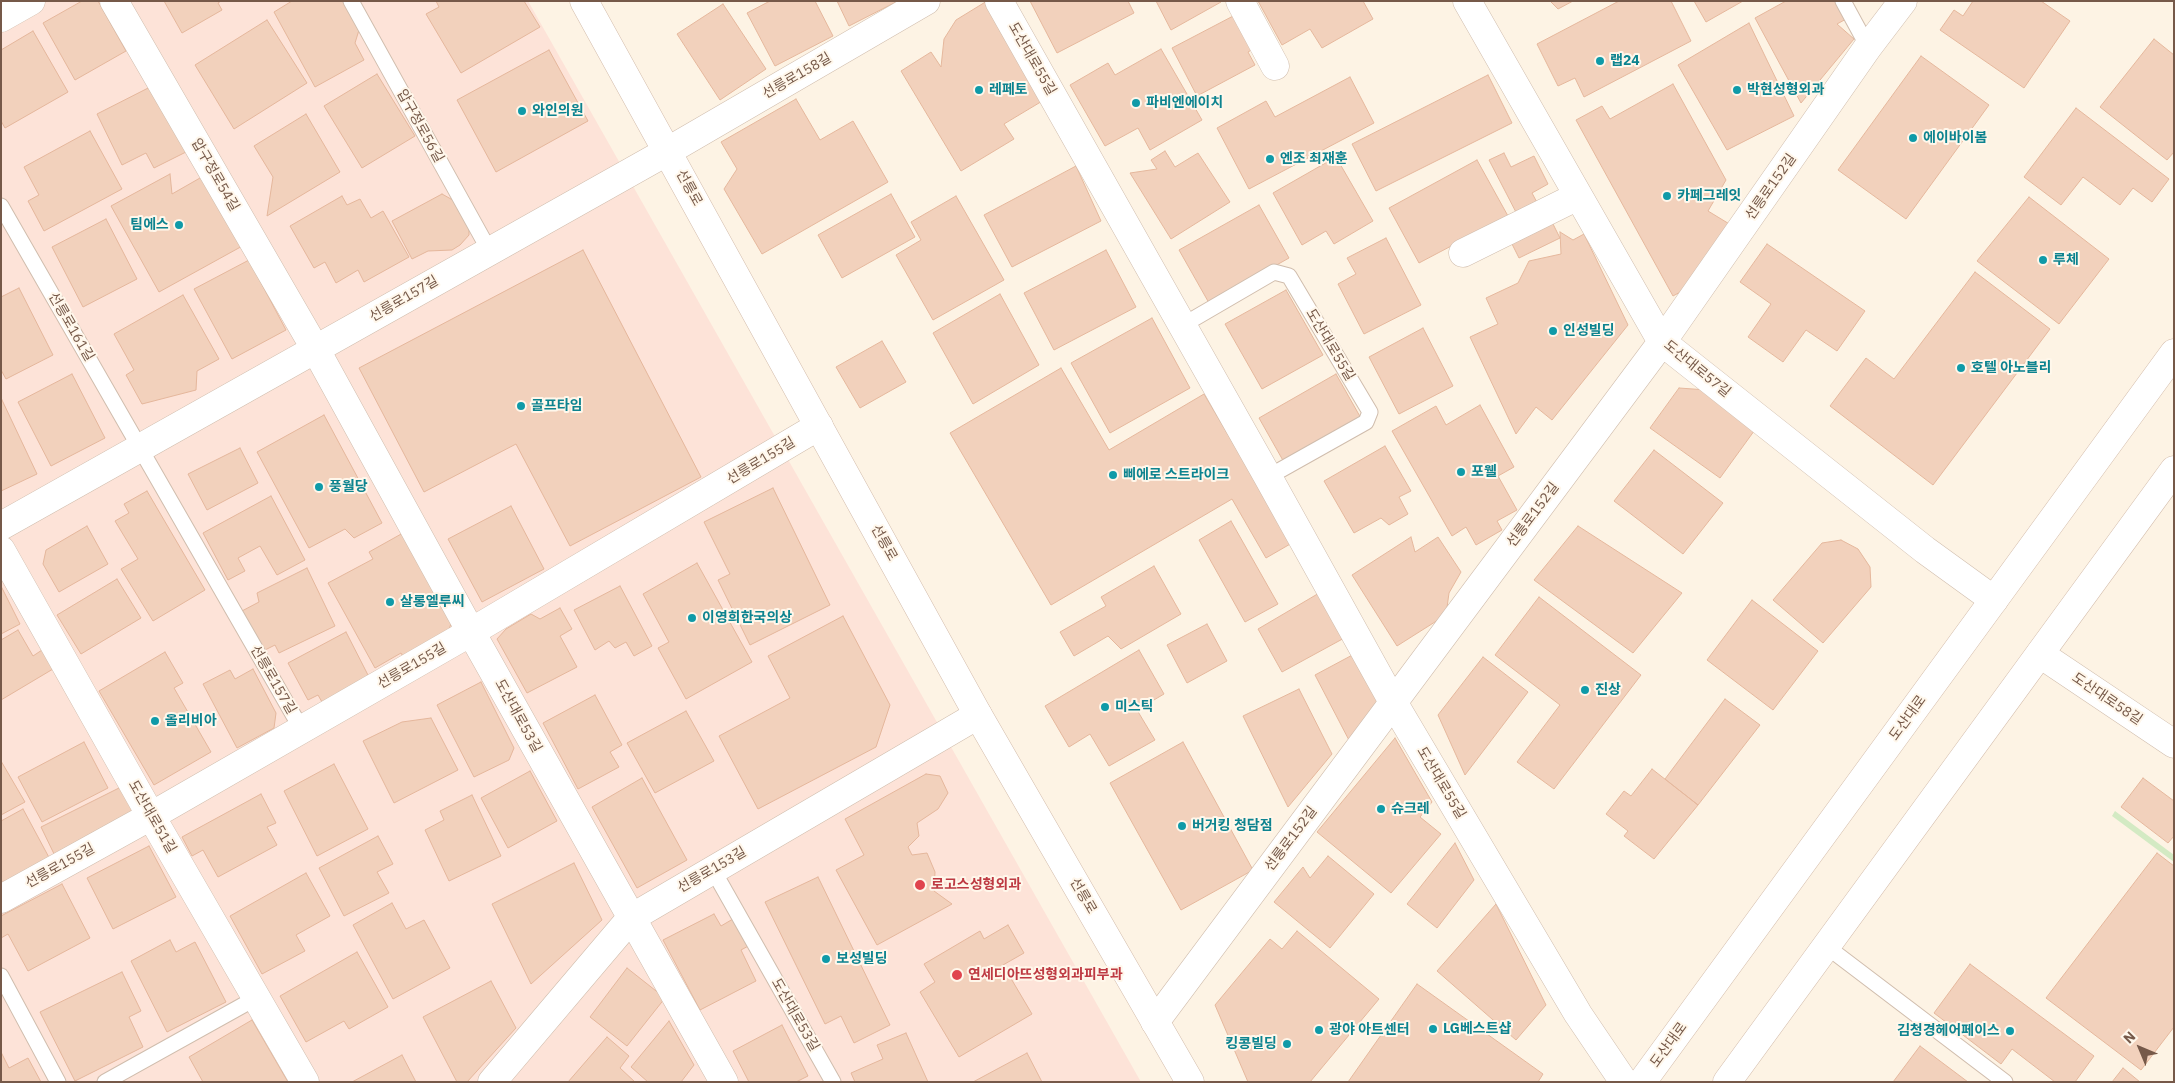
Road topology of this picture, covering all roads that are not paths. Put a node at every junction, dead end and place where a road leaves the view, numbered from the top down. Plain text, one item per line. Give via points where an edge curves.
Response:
1 (32, 1) edge
2 (114, 1) edge
3 (351, 1) edge
4 (584, 1) edge
5 (926, 1) edge
6 (999, 1) edge
7 (1240, 1) edge
8 (1467, 1) edge
9 (1843, 1) edge
10 (1902, 1) edge
11 (1, 18) edge
12 (1868, 47) junction
13 (1275, 66) dead end
14 (668, 151) junction
15 (1578, 196) junction
16 (1, 206) edge
17 (489, 250) junction
18 (1463, 253) dead end
19 (1183, 325) junction
20 (1662, 342) junction
21 (316, 350) junction
22 (2174, 353) edge
23 (819, 426) junction
24 (140, 449) junction
25 (2174, 470) edge
26 (1268, 477) junction
27 (1, 526) edge
28 (1, 550) edge
29 (1994, 600) junction
30 (471, 632) junction
31 (2040, 654) junction
32 (1393, 702) junction
33 (978, 715) junction
34 (302, 730) junction
35 (2174, 744) edge
36 (151, 816) junction
37 (713, 870) junction
38 (1, 899) edge
39 (631, 918) junction
40 (1826, 946) junction
41 (1, 976) edge
42 (256, 998) junction
43 (1155, 1022) junction
44 (58, 1082) edge
45 (105, 1082) edge
46 (305, 1082) edge
47 (492, 1082) edge
48 (724, 1082) edge
49 (833, 1082) edge
50 (1190, 1082) edge
51 (1624, 1082) edge
52 (1642, 1082) edge
53 (1727, 1082) edge
54 (2005, 1082) edge

1 - 11 street
2 - 21 street, 압구정로54길
3 - 17 lane, 압구정로56길
4 - 14 street, 선릉로
5 - 14 street, 선릉로158길
6 - 19 street, 도산대로55길
7 - 13 street
8 - 15 street, 도산대로57길
9 - 12 lane
10 - 12 street, 선릉로152길
12 - 20 street, 선릉로152길
14 - 17 street, 선릉로157길
14 - 23 street, 선릉로
15 - 18 street
15 - 20 street, 도산대로57길
16 - 24 lane, 선릉로161길
17 - 21 street, 선릉로157길
19 - 26 street, 도산대로55길
19 - 26 lane, 도산대로55길 via 1274,272 1289,276 1370,412 1366,422
20 - 29 street, 도산대로57길
20 - 32 street, 선릉로152길
21 - 24 street, 선릉로157길
21 - 30 street, 도산대로53길
22 - 29 street, 도산대로
23 - 30 street, 선릉로155길
23 - 33 street, 선릉로
24 - 27 street, 선릉로157길
24 - 34 lane, 선릉로157길
25 - 31 street
26 - 32 street, 도산대로55길
28 - 36 street, 도산대로51길
29 - 52 street, 도산대로
30 - 34 street, 선릉로155길
30 - 39 street, 도산대로53길
31 - 35 street, 도산대로58길
31 - 40 street
32 - 43 street, 선릉로152길
32 - 51 street, 도산대로55길 via 1578,1014
33 - 37 street, 선릉로153길
33 - 43 street, 선릉로
34 - 36 street, 선릉로155길
36 - 38 street, 선릉로155길
36 - 42 street, 도산대로51길
37 - 39 street, 선릉로153길
37 - 49 lane, 도산대로53길
39 - 47 street, 선릉로153길
39 - 48 street, 도산대로53길
40 - 53 street
40 - 54 lane
41 - 44 lane
42 - 45 lane
42 - 46 street, 도산대로51길
43 - 50 street, 선릉로

